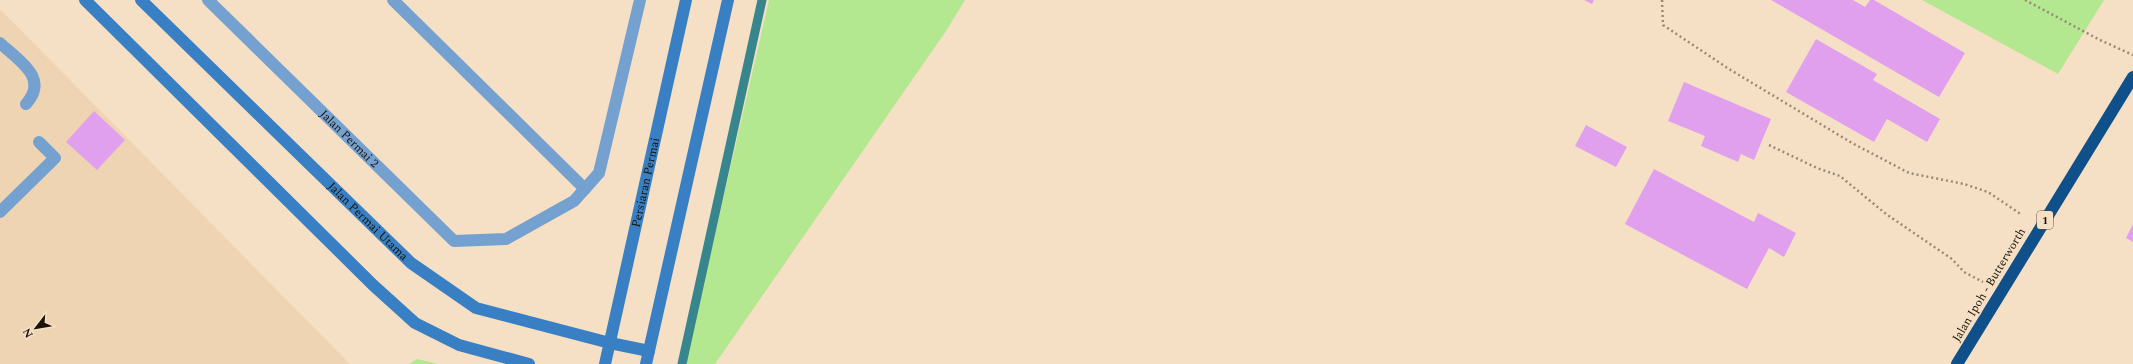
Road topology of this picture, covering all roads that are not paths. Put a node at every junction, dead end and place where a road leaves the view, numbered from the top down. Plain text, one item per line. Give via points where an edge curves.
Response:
1 (84, 0) edge
2 (140, 0) edge
3 (208, 0) edge
4 (393, 0) edge
5 (640, 0) edge
6 (686, 0) edge
7 (728, 0) edge
8 (0, 44) edge
9 (2133, 77) edge
10 (26, 104) dead end
11 (39, 142) dead end
12 (585, 189) junction
13 (0, 212) edge
14 (610, 343) junction
15 (649, 351) junction
16 (529, 364) edge
17 (604, 364) edge
18 (646, 364) edge
19 (1957, 364) edge

1 - 16 street via 373,285 415,323 459,345
2 - 14 street, Jalan Permai Utama via 412,263 476,308
3 - 12 street, Jalan Permai 2 via 454,240 506,239 574,201
4 - 12 street
5 - 12 street via 598,173
6 - 14 street, Persiaran Permai
7 - 15 street
8 - 10 street via 30,71 34,79 36,88
9 - 19 highway, Jalan Ipoh - Butterworth / 1
11 - 13 street via 55,158
14 - 15 street, Jalan Permai Utama
14 - 17 street, Persiaran Permai
15 - 18 street

